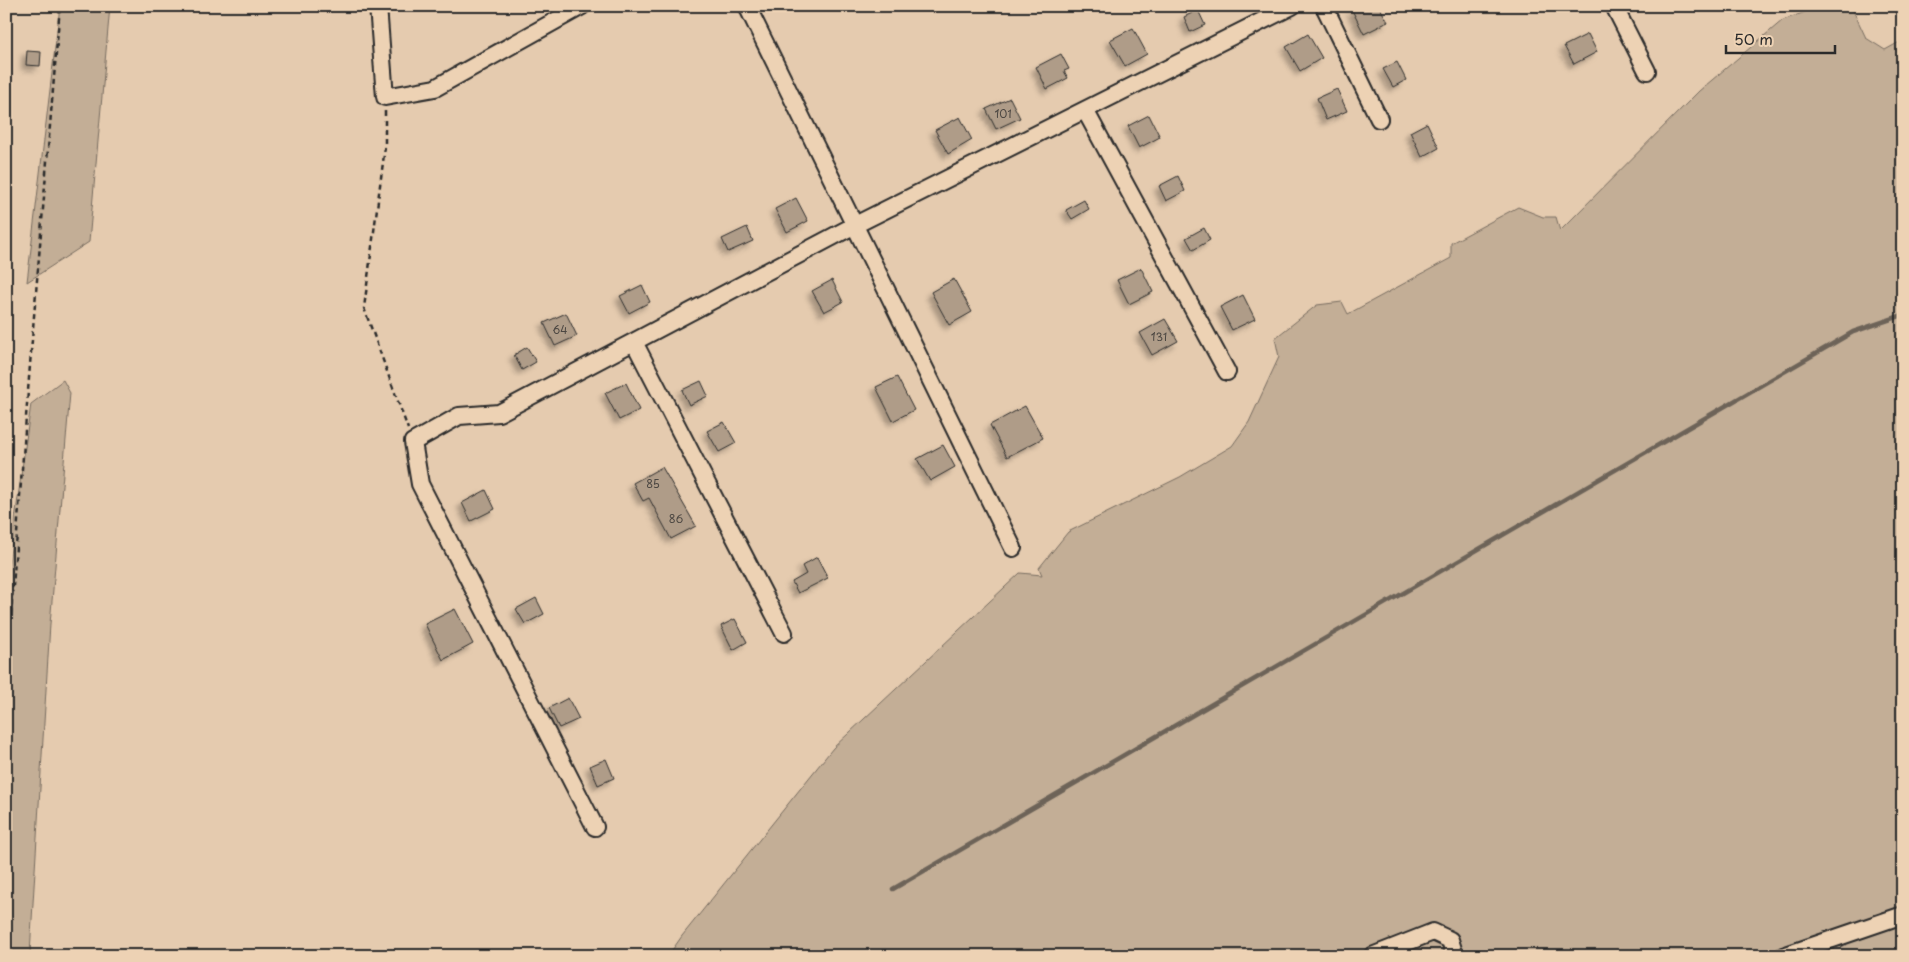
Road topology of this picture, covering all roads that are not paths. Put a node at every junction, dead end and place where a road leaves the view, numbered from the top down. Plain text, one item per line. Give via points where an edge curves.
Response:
1 (378, 6) edge
2 (582, 6) edge
3 (747, 6) edge
4 (1292, 6) edge
5 (1324, 6) edge
6 (1614, 6) edge
7 (1647, 70) dead end
8 (1085, 110) junction
9 (1379, 119) dead end
10 (855, 225) junction
11 (634, 342) junction
12 (1227, 372) dead end
13 (1013, 548) dead end
14 (784, 633) dead end
15 (595, 827) dead end
16 (1903, 915) edge
17 (1372, 956) edge
18 (1455, 956) edge
19 (1783, 956) edge

1 - 2 street via 386,97 435,88
3 - 10 street
4 - 8 street
5 - 9 street
6 - 7 street
8 - 10 street
8 - 12 street
10 - 11 street
10 - 13 street
11 - 14 street
11 - 15 street via 499,414 459,416 413,442 420,484
16 - 19 street
17 - 18 street via 1432,932 1450,940

